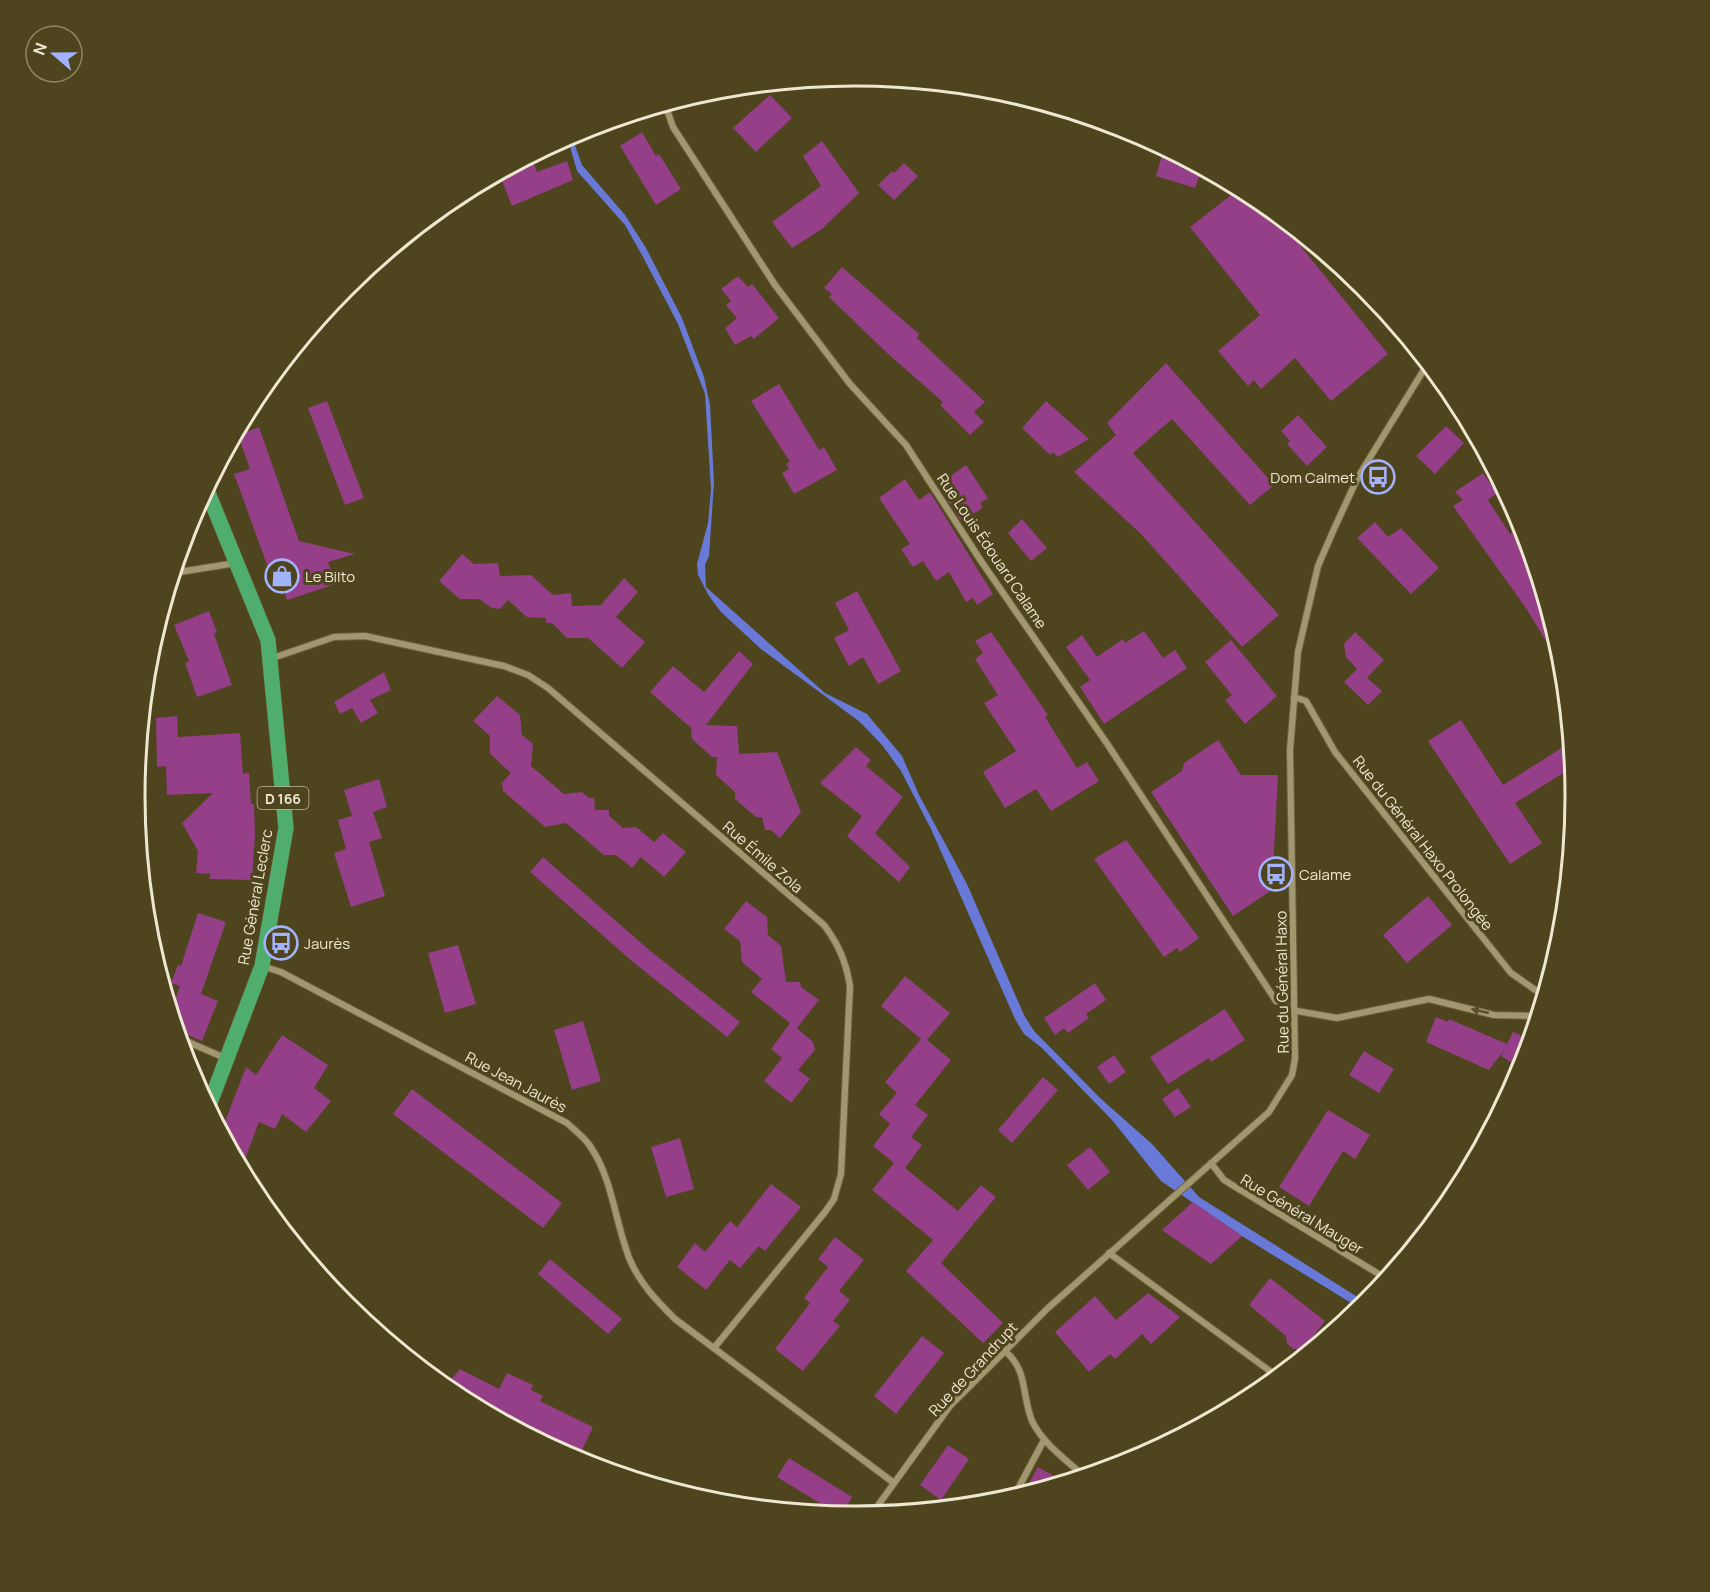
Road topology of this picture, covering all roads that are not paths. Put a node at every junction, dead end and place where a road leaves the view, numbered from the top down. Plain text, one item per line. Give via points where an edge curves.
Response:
1 (668, 111) edge
2 (1424, 370) edge
3 (210, 499) edge
4 (237, 563) junction
5 (181, 572) edge
6 (269, 659) junction
7 (1294, 697) junction
8 (262, 966) junction
9 (1538, 992) edge
10 (1297, 1011) junction
11 (1530, 1018) edge
12 (189, 1042) edge
13 (227, 1059) junction
14 (212, 1097) edge
15 (1210, 1163) junction
16 (1181, 1188) joint
17 (1109, 1253) junction
18 (1379, 1274) edge
19 (714, 1348) junction
20 (1005, 1351) junction
21 (1271, 1372) edge
22 (1044, 1440) junction
23 (1078, 1471) edge
24 (894, 1483) junction
25 (1019, 1487) edge
26 (878, 1506) edge

1 - 10 street, Rue Louis Édouard Calame via 674,127 776,285 850,384 906,445 1276,1001
2 - 7 street, Rue du Général Haxo via 1358,477 1318,566 1298,652
3 - 4 main road, Rue Général Leclerc / D 166
4 - 5 street
4 - 6 main road, Rue Général Leclerc / D 166 via 268,640
6 - 8 main road, Rue Général Leclerc / D 166 via 286,828
6 - 19 street, Rue Émile Zola via 334,637 364,636 504,666 528,675 824,925 838,944 847,964 850,986 842,1174 825,1212
7 - 9 street, Rue du Général Haxo Prolongée via 1306,701 1335,752 1511,973
7 - 10 street, Rue du Général Haxo via 1290,750
8 - 13 main road, Rue Général Leclerc / D 166
8 - 19 street, Rue Jean Jaurès via 281,972 567,1123 590,1145 603,1171 631,1262 651,1295
11 -> 10 street via 1494,1015 1429,999 1337,1018
10 - 15 street, Rue du Général Haxo via 1292,1074 1269,1112
12 - 13 street
13 - 14 main road, Rue Général Leclerc / D 166
15 - 16 street, Rue du Général Haxo
15 - 18 street, Rue Général Mauger via 1224,1180
16 - 17 street, Rue de Grandrupt
17 - 20 street, Rue de Grandrupt
17 - 21 street
19 - 24 street, Rue Jean Jaurès
20 - 22 street via 1017,1361 1033,1422
20 - 24 street, Rue de Grandrupt via 951,1406
22 - 23 street
22 - 25 street
24 - 26 street, Rue de Grandrupt

